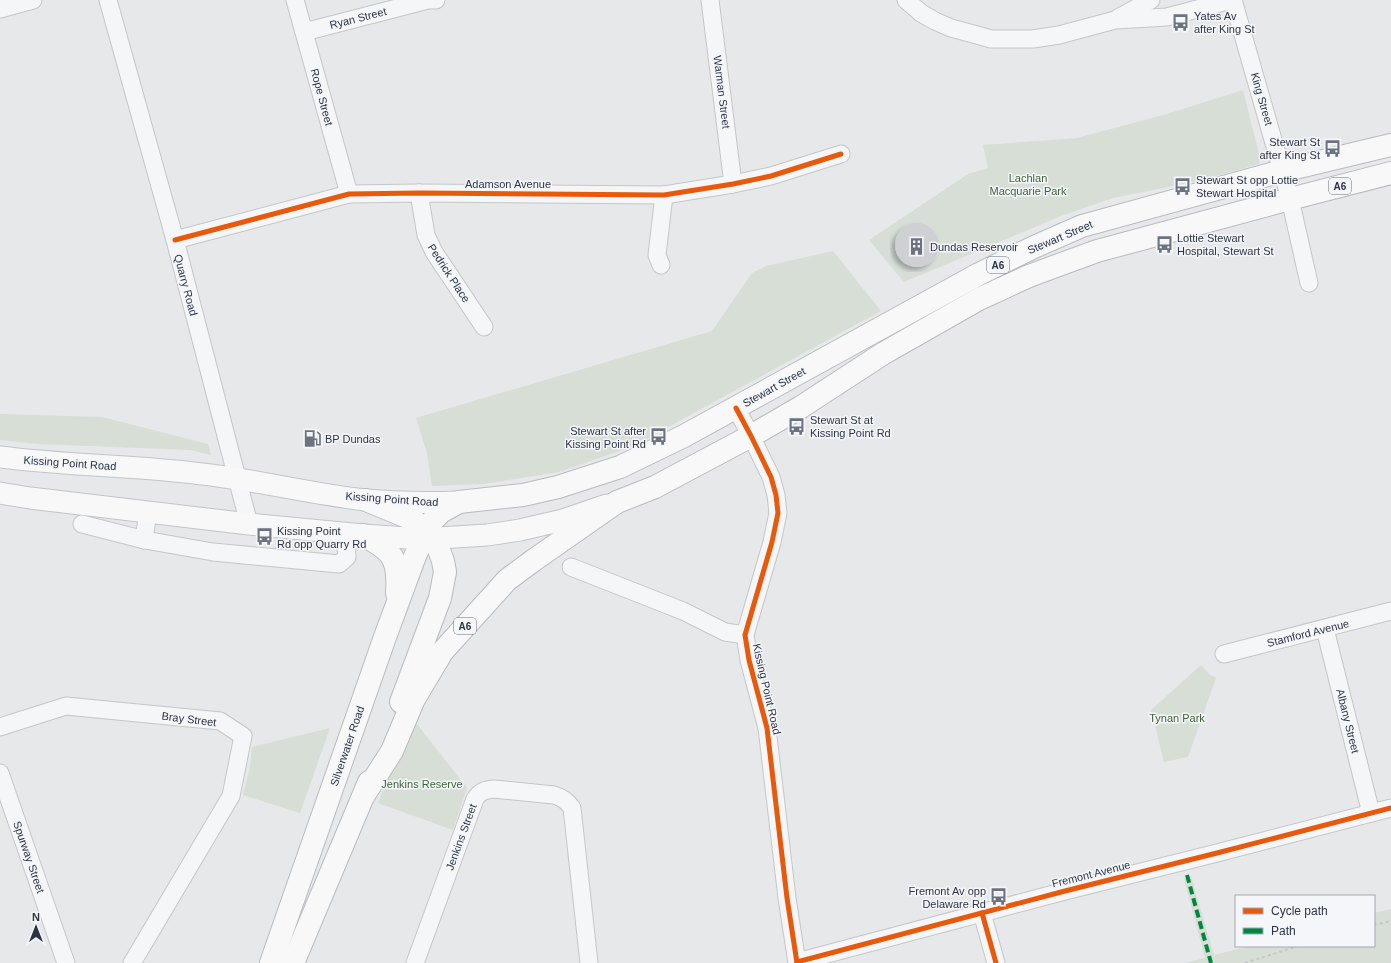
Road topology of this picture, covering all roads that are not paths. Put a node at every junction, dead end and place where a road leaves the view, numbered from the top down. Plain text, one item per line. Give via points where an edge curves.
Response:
1 (33, 0) edge
2 (108, 0) edge
3 (295, 0) edge
4 (436, 0) edge
5 (710, 0) edge
6 (906, 0) edge
7 (1151, 0) edge
8 (1232, 0) edge
9 (0, 9) edge
10 (1115, 20) junction
11 (304, 32) junction
12 (1391, 144) edge
13 (841, 154) dead end
14 (1282, 171) junction
15 (1391, 173) edge
16 (733, 184) junction
17 (419, 193) junction
18 (349, 194) junction
19 (664, 195) junction
20 (1290, 199) junction
21 (175, 240) junction
22 (661, 265) dead end
23 (1309, 283) dead end
24 (484, 327) dead end
25 (736, 408) junction
26 (752, 436) junction
27 (1, 457) edge
28 (238, 478) junction
29 (0, 493) edge
30 (366, 500) junction
31 (459, 502) junction
32 (617, 502) junction
33 (148, 511) junction
34 (82, 524) dead end
35 (249, 524) junction
36 (330, 531) junction
37 (363, 535) junction
38 (428, 536) junction
39 (144, 540) junction
40 (572, 567) dead end
41 (396, 610) junction
42 (1391, 611) edge
43 (1325, 629) junction
44 (745, 635) junction
45 (1224, 654) dead end
46 (0, 727) edge
47 (0, 774) edge
48 (364, 795) junction
49 (1391, 808) edge
50 (1370, 813) junction
51 (982, 913) junction
52 (66, 963) edge
53 (132, 963) edge
54 (271, 963) edge
55 (293, 963) edge
56 (415, 963) edge
57 (589, 963) edge
58 (797, 963) edge
59 (996, 963) edge

1 - 9 street
2 - 21 street, Quarry Road
3 - 11 street, Rope Street
4 - 11 street, Ryan Street
5 - 16 street, Warman Street
6 - 10 street via 935,21 951,28 991,38 1059,35
7 - 10 street
8 - 10 street via 1167,17
8 - 14 street, King Street
11 - 18 street, Rope Street
12 - 14 highway, Stewart Street / A6
13 - 16 street, Adamson Avenue via 771,176
14 - 20 street, King Street
14 - 25 highway, Stewart Street / A6 via 1100,221 1066,233 979,274
15 - 20 highway, A6
16 - 19 street, Adamson Avenue
17 - 18 street, Adamson Avenue
17 - 19 street, Adamson Avenue
17 - 24 street, Pedrick Place via 426,235 434,252
18 - 21 street, Adamson Avenue
19 - 22 street via 657,255
20 - 23 street, King Street
20 - 26 highway, A6 via 1097,251 1029,276 979,299 884,353
21 - 28 street, Quarry Road
25 - 26 street, Kissing Point Road
25 - 31 highway, Kissing Point Road / A6 via 620,467 558,487 523,495
26 - 32 highway, A6 via 655,487
26 - 44 street, Kissing Point Road via 771,477 778,513
27 - 28 main road, Kissing Point Road
28 - 30 main road, Kissing Point Road
28 - 35 street, Quarry Road
29 - 33 main road
30 - 31 main road, Kissing Point Road
30 - 38 highway via 412,519
31 - 38 highway, Silverwater Road / A6 via 441,512
32 - 38 main road via 542,526 487,535
32 - 48 highway, A6 via 507,580 442,652 414,699 392,751
33 - 35 main road
33 - 39 street
34 - 39 street
35 - 36 main road
36 - 37 main road
36 - 39 street via 342,540 347,549 347,557 339,564 213,552
37 - 38 main road
37 - 41 highway via 387,549 396,566
38 - 41 highway, Silverwater Road / A6
38 - 48 highway, A6 via 443,561 445,572 440,598
40 - 44 street, Kissing Point Road via 683,611 725,632
41 - 54 highway, Silverwater Road / A6
42 - 43 street, Stamford Avenue
43 - 45 street, Stamford Avenue
43 - 50 street, Albany Street
44 - 58 street, Kissing Point Road via 748,660 767,728
46 - 53 street, Bray Street via 66,706 220,721 243,736 231,796
47 - 52 street, Spurway Street
48 - 55 highway, A6
49 - 50 street, Fremont Avenue
50 - 51 street, Fremont Avenue
51 - 58 street, Fremont Avenue
51 - 59 street
56 - 57 street, Jenkins Street via 475,799 479,793 494,789 554,795 568,802 572,808

